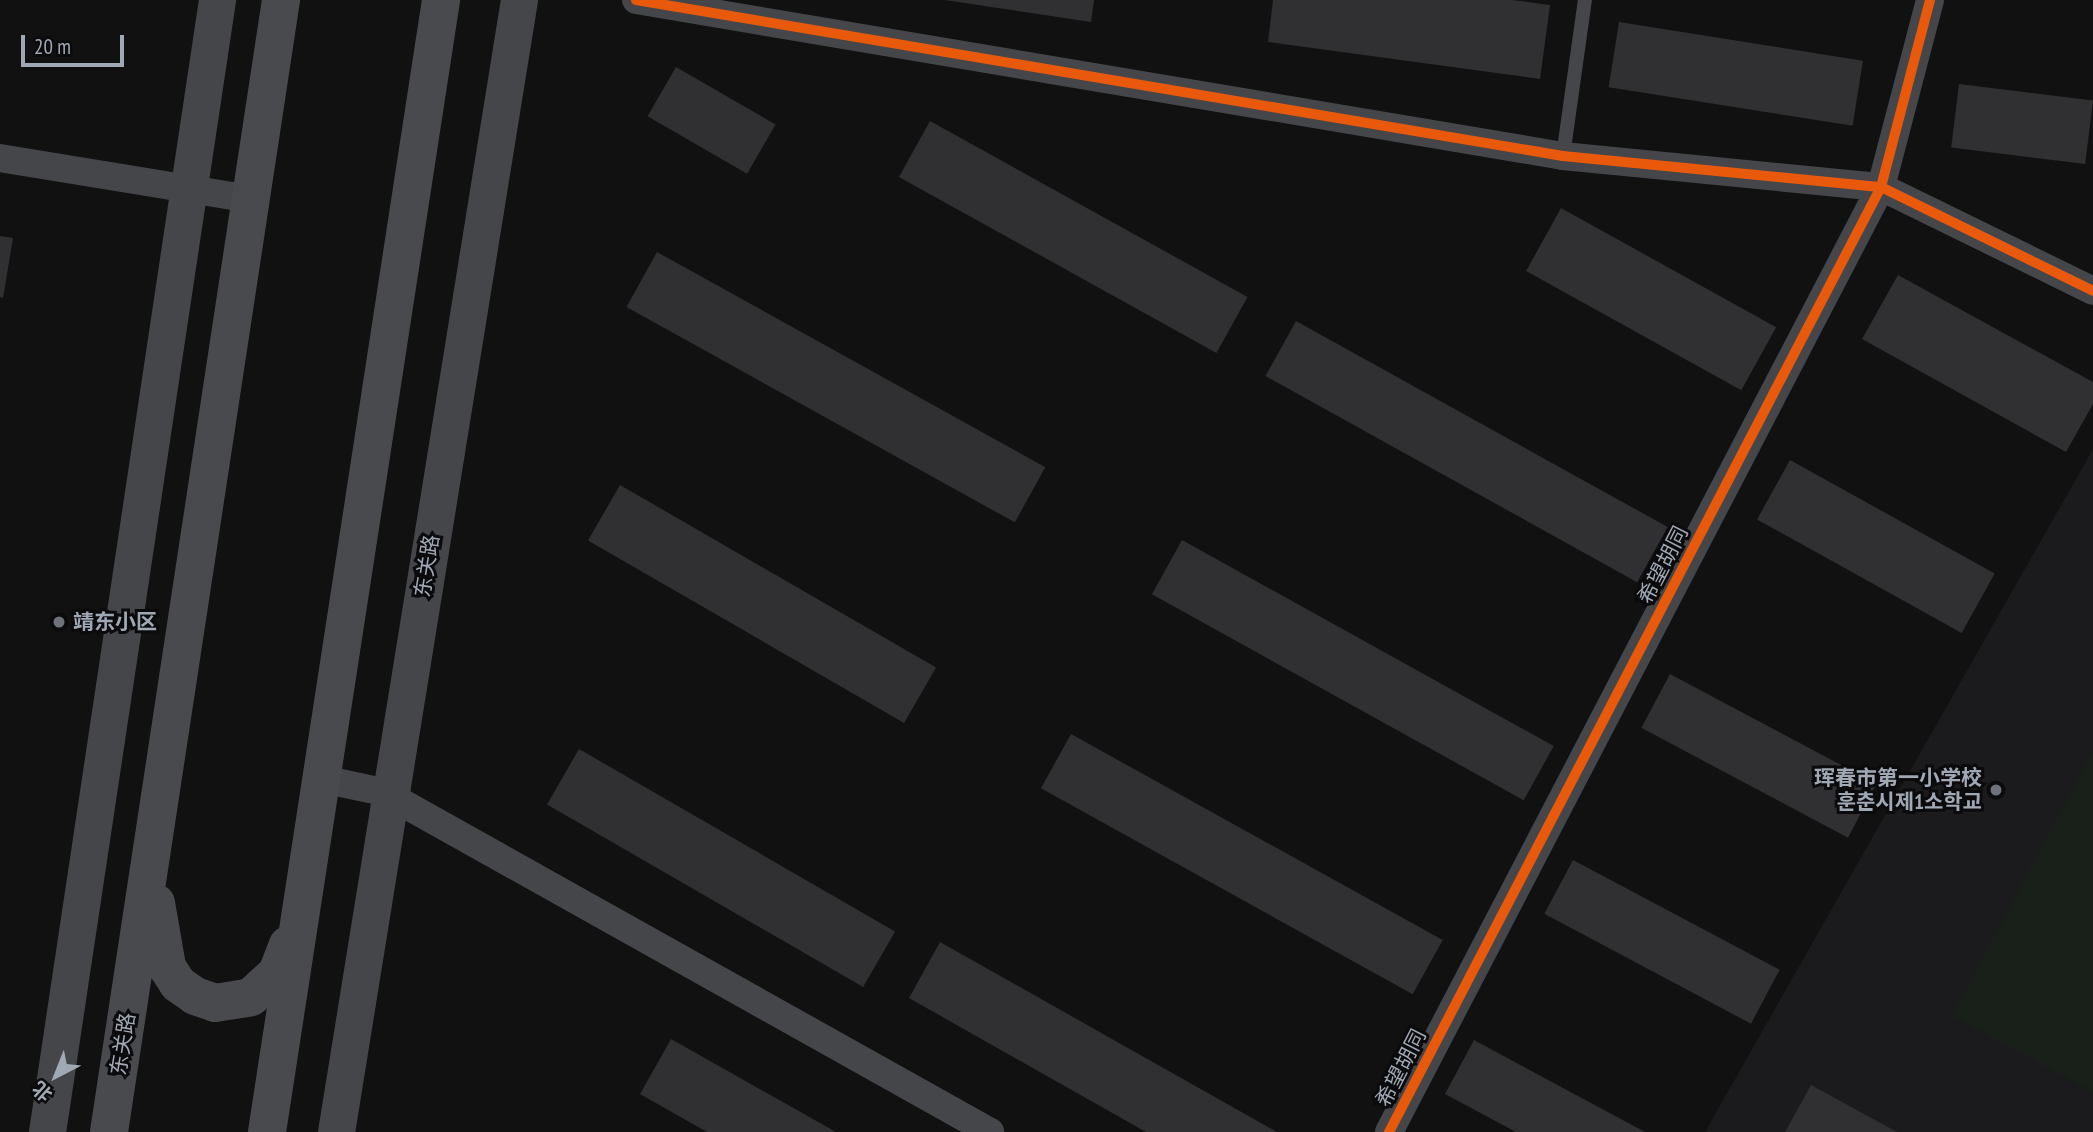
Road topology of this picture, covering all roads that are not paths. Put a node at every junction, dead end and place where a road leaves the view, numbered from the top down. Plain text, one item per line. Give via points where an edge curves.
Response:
1 (217, 0) edge
2 (281, 0) edge
3 (441, 0) edge
4 (519, 0) edge
5 (636, 0) edge
6 (1585, 0) edge
7 (1930, 0) edge
8 (1563, 156) junction
9 (0, 158) edge
10 (1881, 187) junction
11 (188, 189) junction
12 (251, 199) junction
13 (2093, 291) edge
14 (322, 779) junction
15 (390, 796) junction
16 (152, 855) junction
17 (304, 902) junction
18 (47, 1132) edge
19 (109, 1132) edge
20 (267, 1132) edge
21 (336, 1132) edge
22 (990, 1132) edge
23 (1389, 1132) edge

1 - 11 street
2 - 12 main road, 东关路
3 - 14 main road
4 - 15 street, 东关路
5 - 8 street
6 - 8 lane
7 - 10 street, 希望胡同
8 - 10 street
9 - 11 street
10 - 13 street
10 - 23 street, 希望胡同
11 - 12 street
11 - 18 street
12 - 16 main road, 东关路
14 - 15 street
14 - 17 main road
15 - 21 street, 东关路
15 - 22 street
16 - 17 main road via 167,967 178,984 215,1003 251,997 266,987 277,973
16 - 19 main road, 东关路
17 - 20 main road

